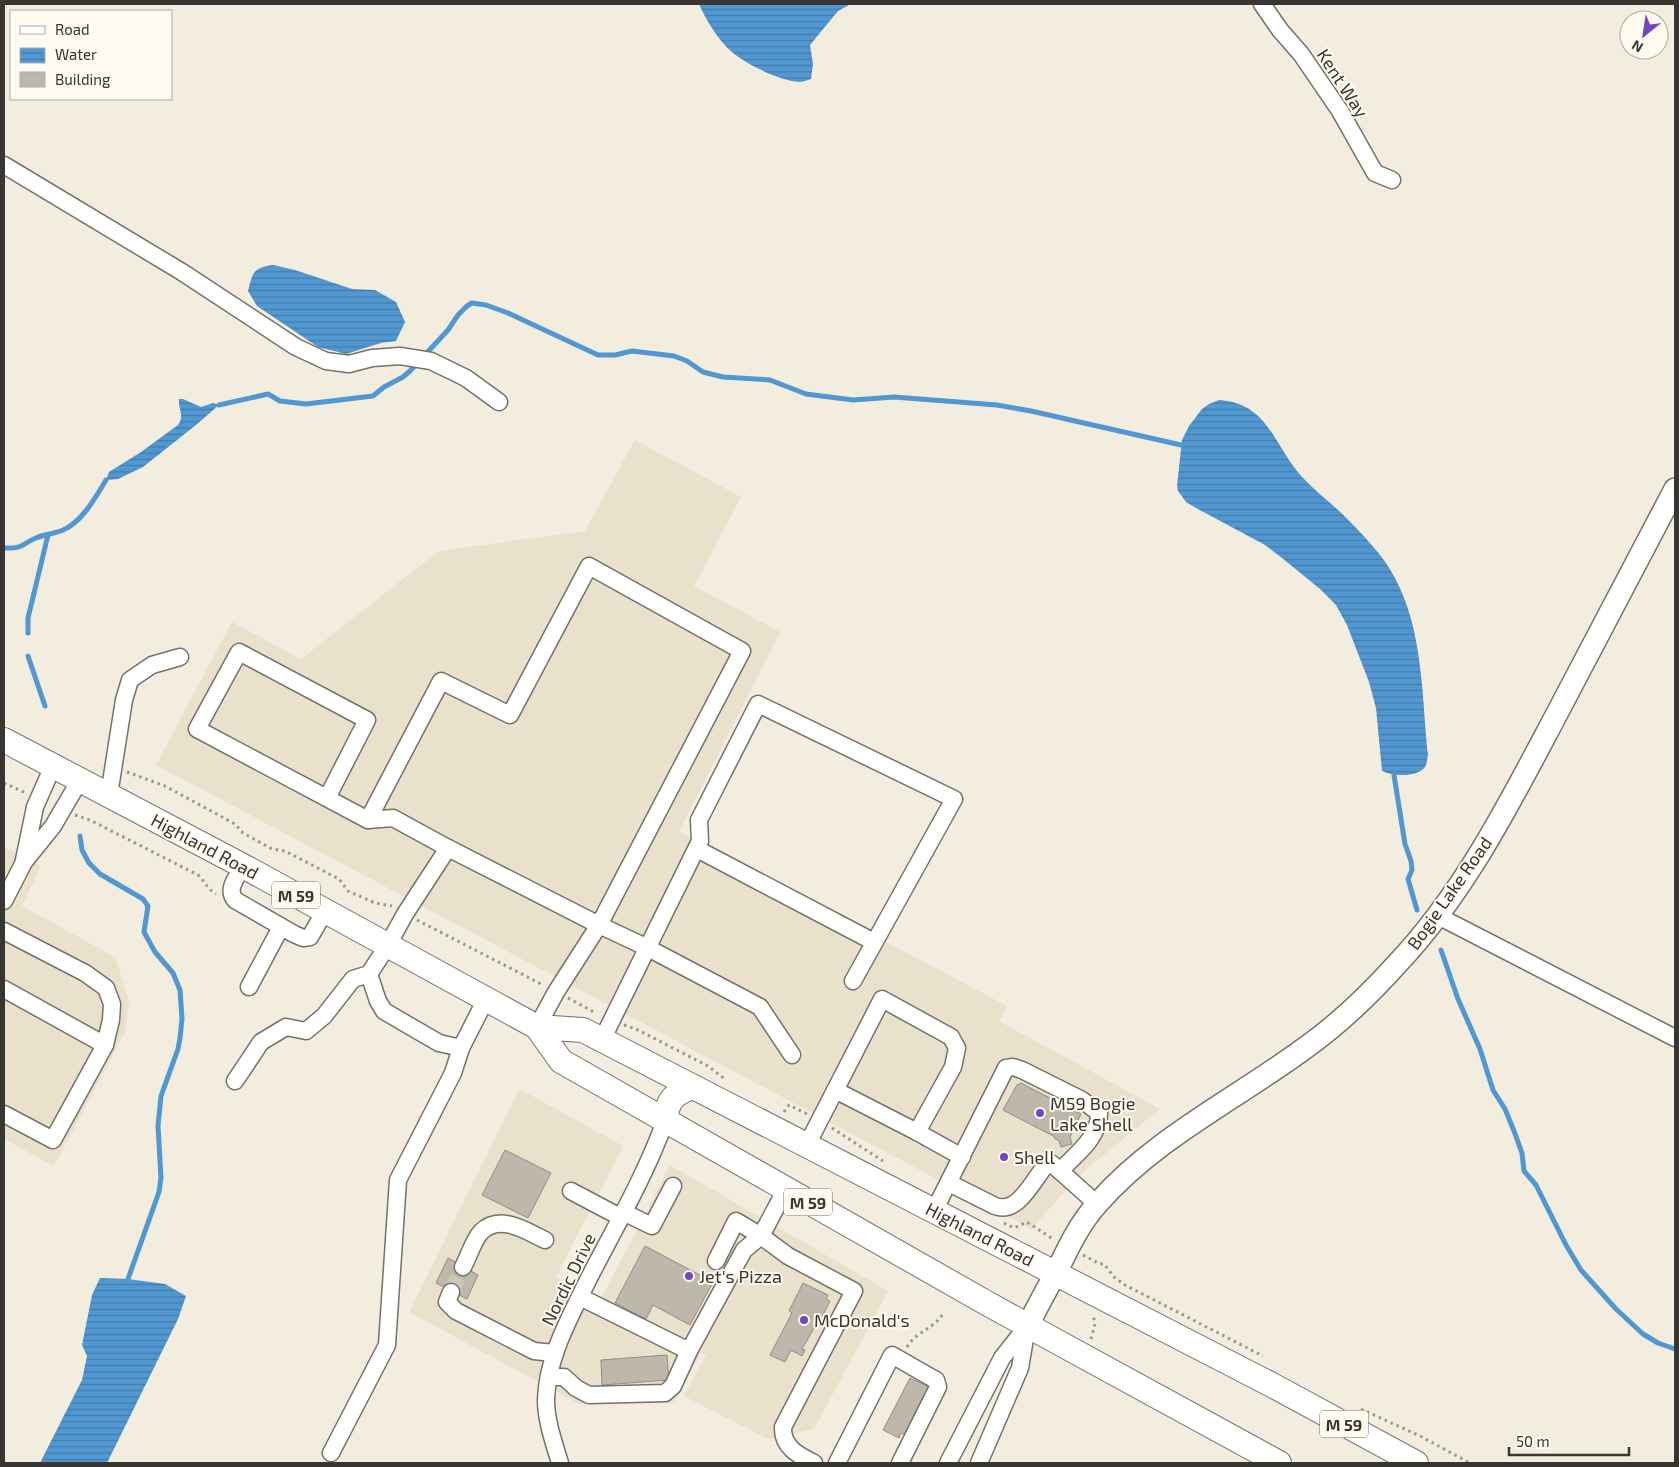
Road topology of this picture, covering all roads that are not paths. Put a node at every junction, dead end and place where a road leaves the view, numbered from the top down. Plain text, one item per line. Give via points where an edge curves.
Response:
1 (1262, 4) edge
2 (4, 164) edge
3 (1392, 180) dead end
4 (499, 402) dead end
5 (1675, 489) edge
6 (180, 657) dead end
7 (4, 740) edge
8 (53, 766) junction
9 (80, 780) junction
10 (109, 795) junction
11 (327, 798) junction
12 (368, 820) junction
13 (448, 848) junction
14 (697, 848) junction
15 (24, 862) junction
16 (243, 866) junction
17 (6, 890) edge
18 (325, 911) junction
19 (1438, 916) junction
20 (599, 925) junction
21 (282, 926) junction
22 (4, 930) edge
23 (874, 942) junction
24 (388, 945) junction
25 (648, 948) junction
26 (369, 974) junction
27 (853, 981) dead end
28 (249, 987) dead end
29 (4, 989) edge
30 (486, 998) junction
31 (537, 1026) junction
32 (607, 1030) junction
33 (1675, 1038) edge
34 (105, 1045) junction
35 (461, 1048) junction
36 (792, 1055) dead end
37 (235, 1082) dead end
38 (693, 1087) junction
39 (835, 1090) junction
40 (4, 1114) edge
41 (666, 1120) junction
42 (917, 1132) junction
43 (807, 1145) junction
44 (962, 1157) junction
45 (1060, 1171) junction
46 (949, 1183) junction
47 (673, 1186) dead end
48 (786, 1189) junction
49 (571, 1191) dead end
50 (1097, 1204) junction
51 (934, 1211) junction
52 (622, 1215) junction
53 (761, 1236) junction
54 (545, 1240) dead end
55 (716, 1260) dead end
56 (464, 1267) tunnel mouth
57 (1055, 1273) junction
58 (452, 1292) tunnel mouth
59 (580, 1297) junction
60 (1028, 1325) junction
61 (689, 1351) junction
62 (554, 1353) junction
63 (550, 1377) junction
64 (331, 1453) dead end
65 (560, 1463) edge
66 (814, 1463) edge
67 (837, 1463) edge
68 (900, 1463) edge
69 (948, 1463) edge
70 (980, 1463) edge
71 (1279, 1463) edge
72 (1416, 1463) edge

1 - 3 street, Kent Way via 1340,111 1375,172
2 - 4 street via 182,272 296,347 326,361 349,364 400,356 431,361 466,378
5 - 19 main road, Bogie Lake Road via 1501,817
6 - 10 street via 152,665 130,680
7 - 8 highway, Highland Road / M 59
8 - 9 highway, Highland Road / M 59
8 - 15 street via 30,825
9 - 10 highway, Highland Road / M 59
9 - 15 street via 53,826
10 - 16 highway, Highland Road / M 59
11 - 11 street via 198,729 239,652 367,720
11 - 12 street
12 - 13 street via 393,818
12 - 20 street via 440,681 510,715 589,566 742,650
13 - 20 street
13 - 24 street
14 - 23 street
14 - 23 street via 699,820 758,704 954,799
14 - 25 street
15 - 17 street
16 - 18 highway, Highland Road / M 59
16 - 21 street via 231,895
18 - 21 street via 310,937 303,938
18 - 24 highway, Highland Road / M 59
19 - 33 street
19 - 50 main road, Bogie Lake Road via 1399,962 1340,1020 1304,1049 1159,1148
20 - 25 street
20 - 31 street
21 - 28 street
22 - 34 street via 85,973 106,988 112,1015
23 - 27 street
24 - 26 street
24 - 30 highway, Highland Road / M 59
25 - 32 street
25 - 36 street via 760,1007
26 - 35 street via 384,1011 439,1043
26 - 37 street via 353,979 324,1016 306,1030 286,1027 261,1042
29 - 34 street
30 - 31 highway, Highland Road / M 59
30 - 35 street
31 - 32 highway, Highland Road / M 59
31 - 41 highway, Highland Road / M 59 via 561,1060
32 - 38 highway, Highland Road / M 59
34 - 40 street via 53,1140
35 - 64 street via 453,1073 398,1180 387,1345
38 - 41 highway via 683,1090 669,1102
38 - 43 highway, Highland Road / M 59
39 - 42 street
39 - 42 street via 882,999 952,1038 956,1048 953,1067
39 - 43 street
41 - 48 highway, Highland Road / M 59
41 - 52 street, Nordic Drive via 655,1150
42 - 44 street
43 - 51 highway, Highland Road / M 59
44 - 45 street via 1006,1068 1013,1067 1082,1100 1099,1113 1097,1128 1089,1140
44 - 46 street
45 - 46 street via 1051,1163 1046,1165 1023,1196 1014,1204 1001,1208
45 - 50 street
46 - 51 street
47 - 52 street via 652,1226
48 - 53 street
48 - 60 highway, Highland Road / M 59
49 - 52 street
50 - 57 main road, Bogie Lake Road via 1078,1230
51 - 57 highway, Highland Road / M 59
52 - 59 street, Nordic Drive
53 - 55 street via 736,1221
53 - 61 street via 744,1250
53 - 66 street via 788,1256 854,1290 783,1427 784,1440 792,1450
54 - 56 street via 509,1223 494,1224 480,1232
57 - 60 main road, Bogie Lake Road
57 - 72 highway, Highland Road / M 59
58 - 62 street via 447,1302 456,1311 534,1351
59 - 61 street
59 - 62 street, Nordic Drive
60 - 69 street, Bogie Lake Road via 1002,1358
60 - 70 street, Bogie Lake Road via 1020,1368
60 - 71 highway, Highland Road / M 59
61 - 63 street via 673,1386 665,1393 588,1394 564,1377
62 - 63 street, Nordic Drive
63 - 65 street, Nordic Drive via 546,1400
67 - 68 street via 896,1358 936,1380 938,1387

